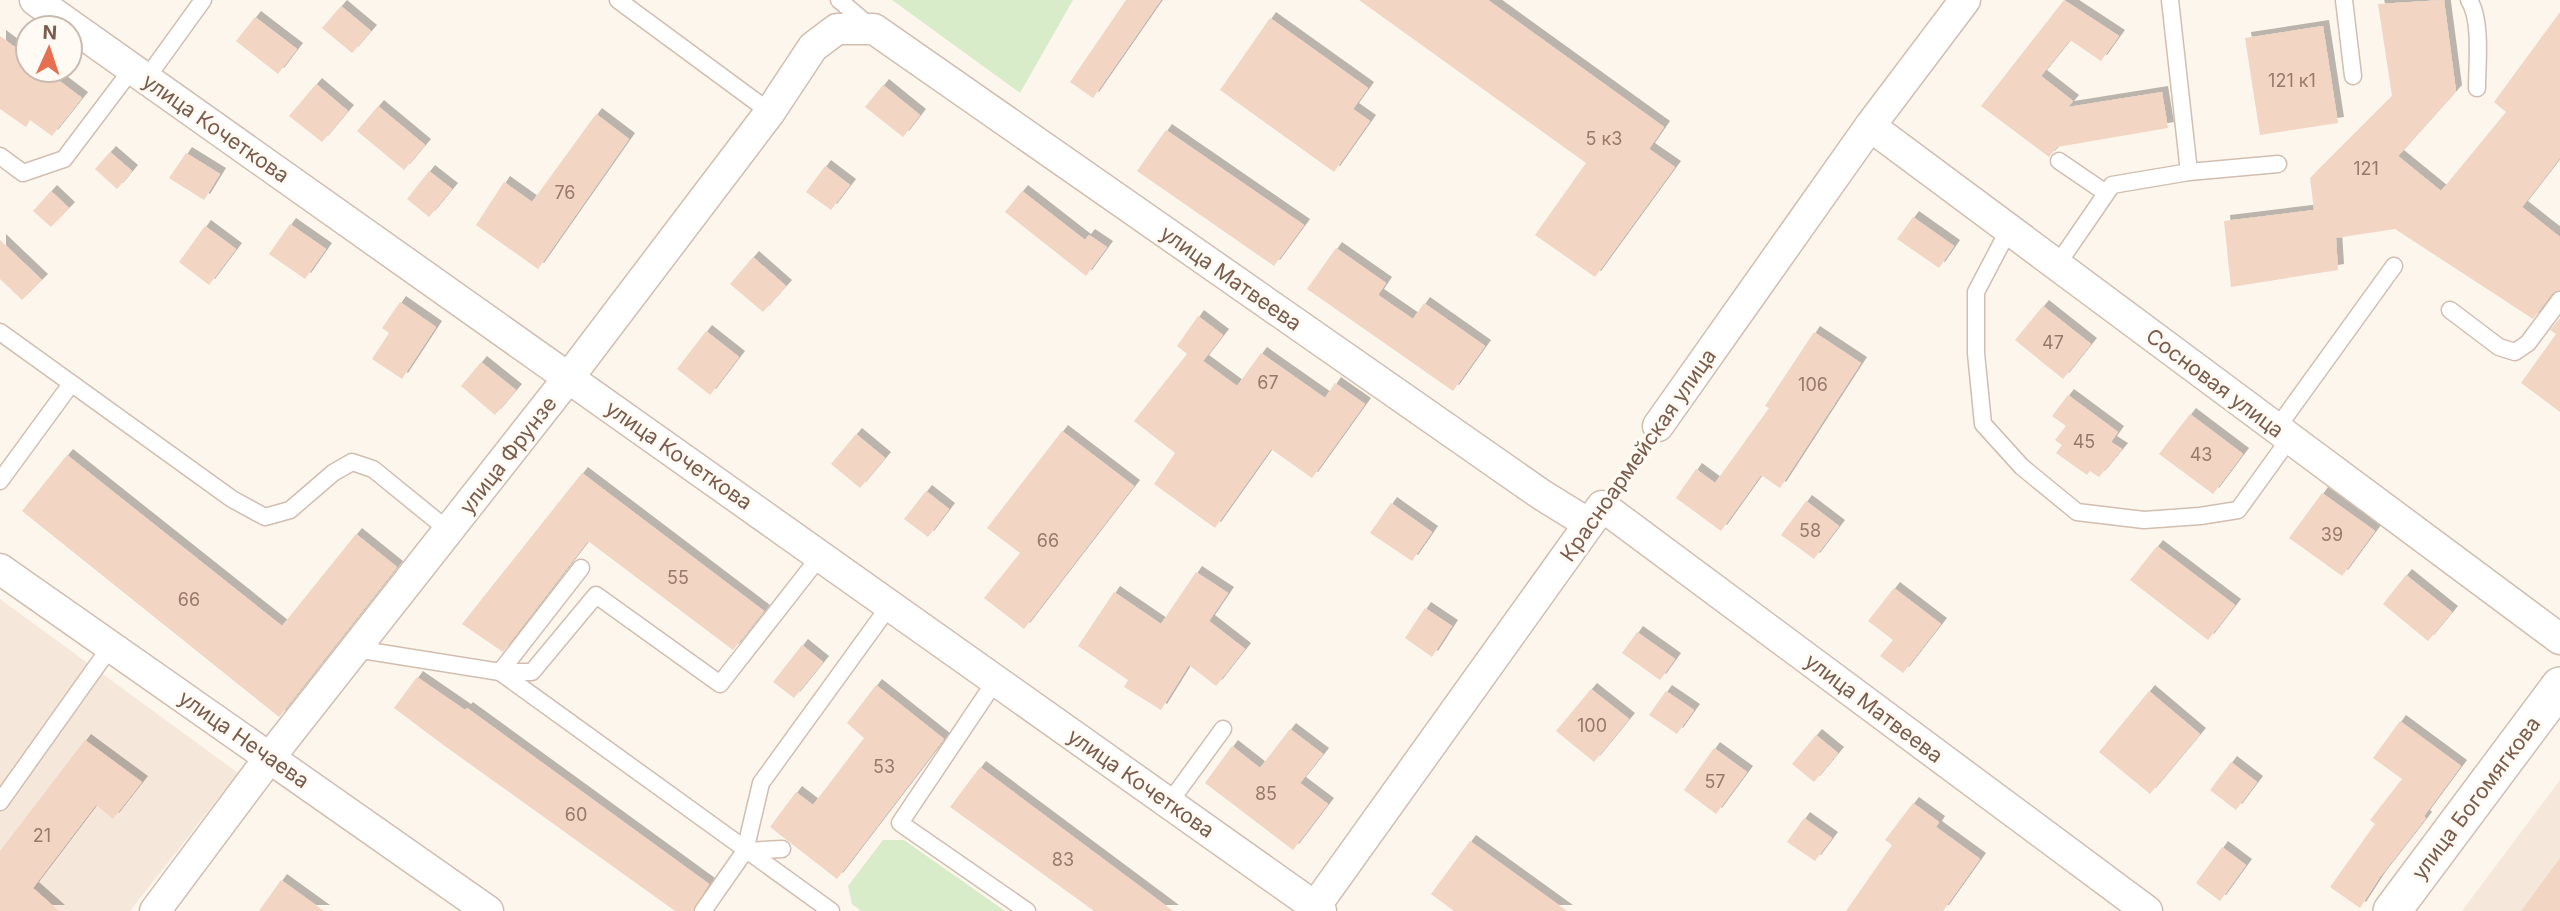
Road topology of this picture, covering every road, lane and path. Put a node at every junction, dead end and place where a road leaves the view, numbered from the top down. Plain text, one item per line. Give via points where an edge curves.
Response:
1 (35, 0) edge
2 (204, 0) edge
3 (618, 0) edge
4 (839, 0) edge
5 (1965, 0) edge
6 (2170, 0) edge
7 (2344, 0) edge
8 (2469, 0) edge
9 (874, 29) junction
10 (139, 74) junction
11 (2353, 76) dead end
12 (2477, 88) dead end
13 (770, 112) junction
14 (1870, 126) junction
15 (0, 156) edge
16 (2059, 161) dead end
17 (2278, 164) dead end
18 (2189, 172) junction
19 (2106, 193) junction
20 (2009, 229) junction
21 (2057, 265) junction
22 (2393, 266) dead end
23 (2560, 300) edge
24 (2450, 310) dead end
25 (0, 332) edge
26 (569, 377) junction
27 (71, 384) junction
28 (1658, 426) joint
29 (2283, 433) junction
30 (0, 481) edge
31 (1595, 515) junction
32 (448, 530) junction
33 (821, 555) junction
34 (581, 568) dead end
35 (0, 569) edge
36 (890, 604) junction
37 (2560, 639) edge
38 (111, 646) junction
39 (356, 649) junction
40 (499, 672) junction
41 (996, 680) junction
42 (2560, 686) edge
43 (1223, 729) dead end
44 (270, 757) junction
45 (0, 802) edge
46 (1169, 803) junction
47 (782, 849) dead end
48 (745, 851) junction
49 (1316, 910) edge
50 (155, 911) edge
51 (488, 911) edge
52 (703, 911) edge
53 (831, 911) edge
54 (1027, 911) edge
55 (2147, 911) edge
56 (2392, 911) edge

1 - 10 street, улица Кочеткова
2 - 10 lane
3 - 13 lane
4 - 9 lane
5 - 14 street, Красноармейская улица
6 - 18 lane
7 - 11 lane
8 - 12 lane via 2477,35
9 - 13 street, улица Фрунзе via 837,29 813,47
9 - 31 street, улица Матвеева via 1542,495
10 - 15 lane via 64,159 23,173
10 - 26 street, улица Кочеткова
13 - 26 street, улица Фрунзе
14 - 20 street, Сосновая улица
14 - 28 street, Красноармейская улица
16 - 19 lane
17 - 18 lane
18 - 19 lane via 2112,185
19 - 21 lane
20 - 21 street, Сосновая улица
20 - 29 lane via 1976,292 1983,424 2022,467 2077,512 2144,520 2238,510
21 - 29 street, Сосновая улица
22 - 29 lane
23 - 24 lane via 2528,343 2515,352 2499,347
25 - 27 lane
26 - 32 street, улица Фрунзе
26 - 33 street, улица Кочеткова
27 - 30 lane
27 - 32 lane via 232,499 265,517 290,510 352,462 373,469
28 - 31 path, Красноармейская улица
29 - 37 street, Сосновая улица
31 - 49 street, Красноармейская улица
31 - 55 street, улица Матвеева
32 - 39 street, улица Фрунзе
33 - 36 street, улица Кочеткова
33 - 40 lane via 720,684 596,595 532,672
34 - 40 lane
35 - 38 street, улица Нечаева
36 - 41 street, улица Кочеткова
36 - 48 lane via 761,783
38 - 44 street, улица Нечаева
38 - 45 lane
39 - 40 lane
39 - 44 street, улица Фрунзе
40 - 48 lane
41 - 46 street, улица Кочеткова
41 - 54 lane via 900,823
42 - 56 street, улица Богомягкова
43 - 46 lane
44 - 50 street, улица Фрунзе
44 - 51 street, улица Нечаева
46 - 49 street, улица Кочеткова
47 - 48 lane
48 - 52 lane
48 - 53 lane

